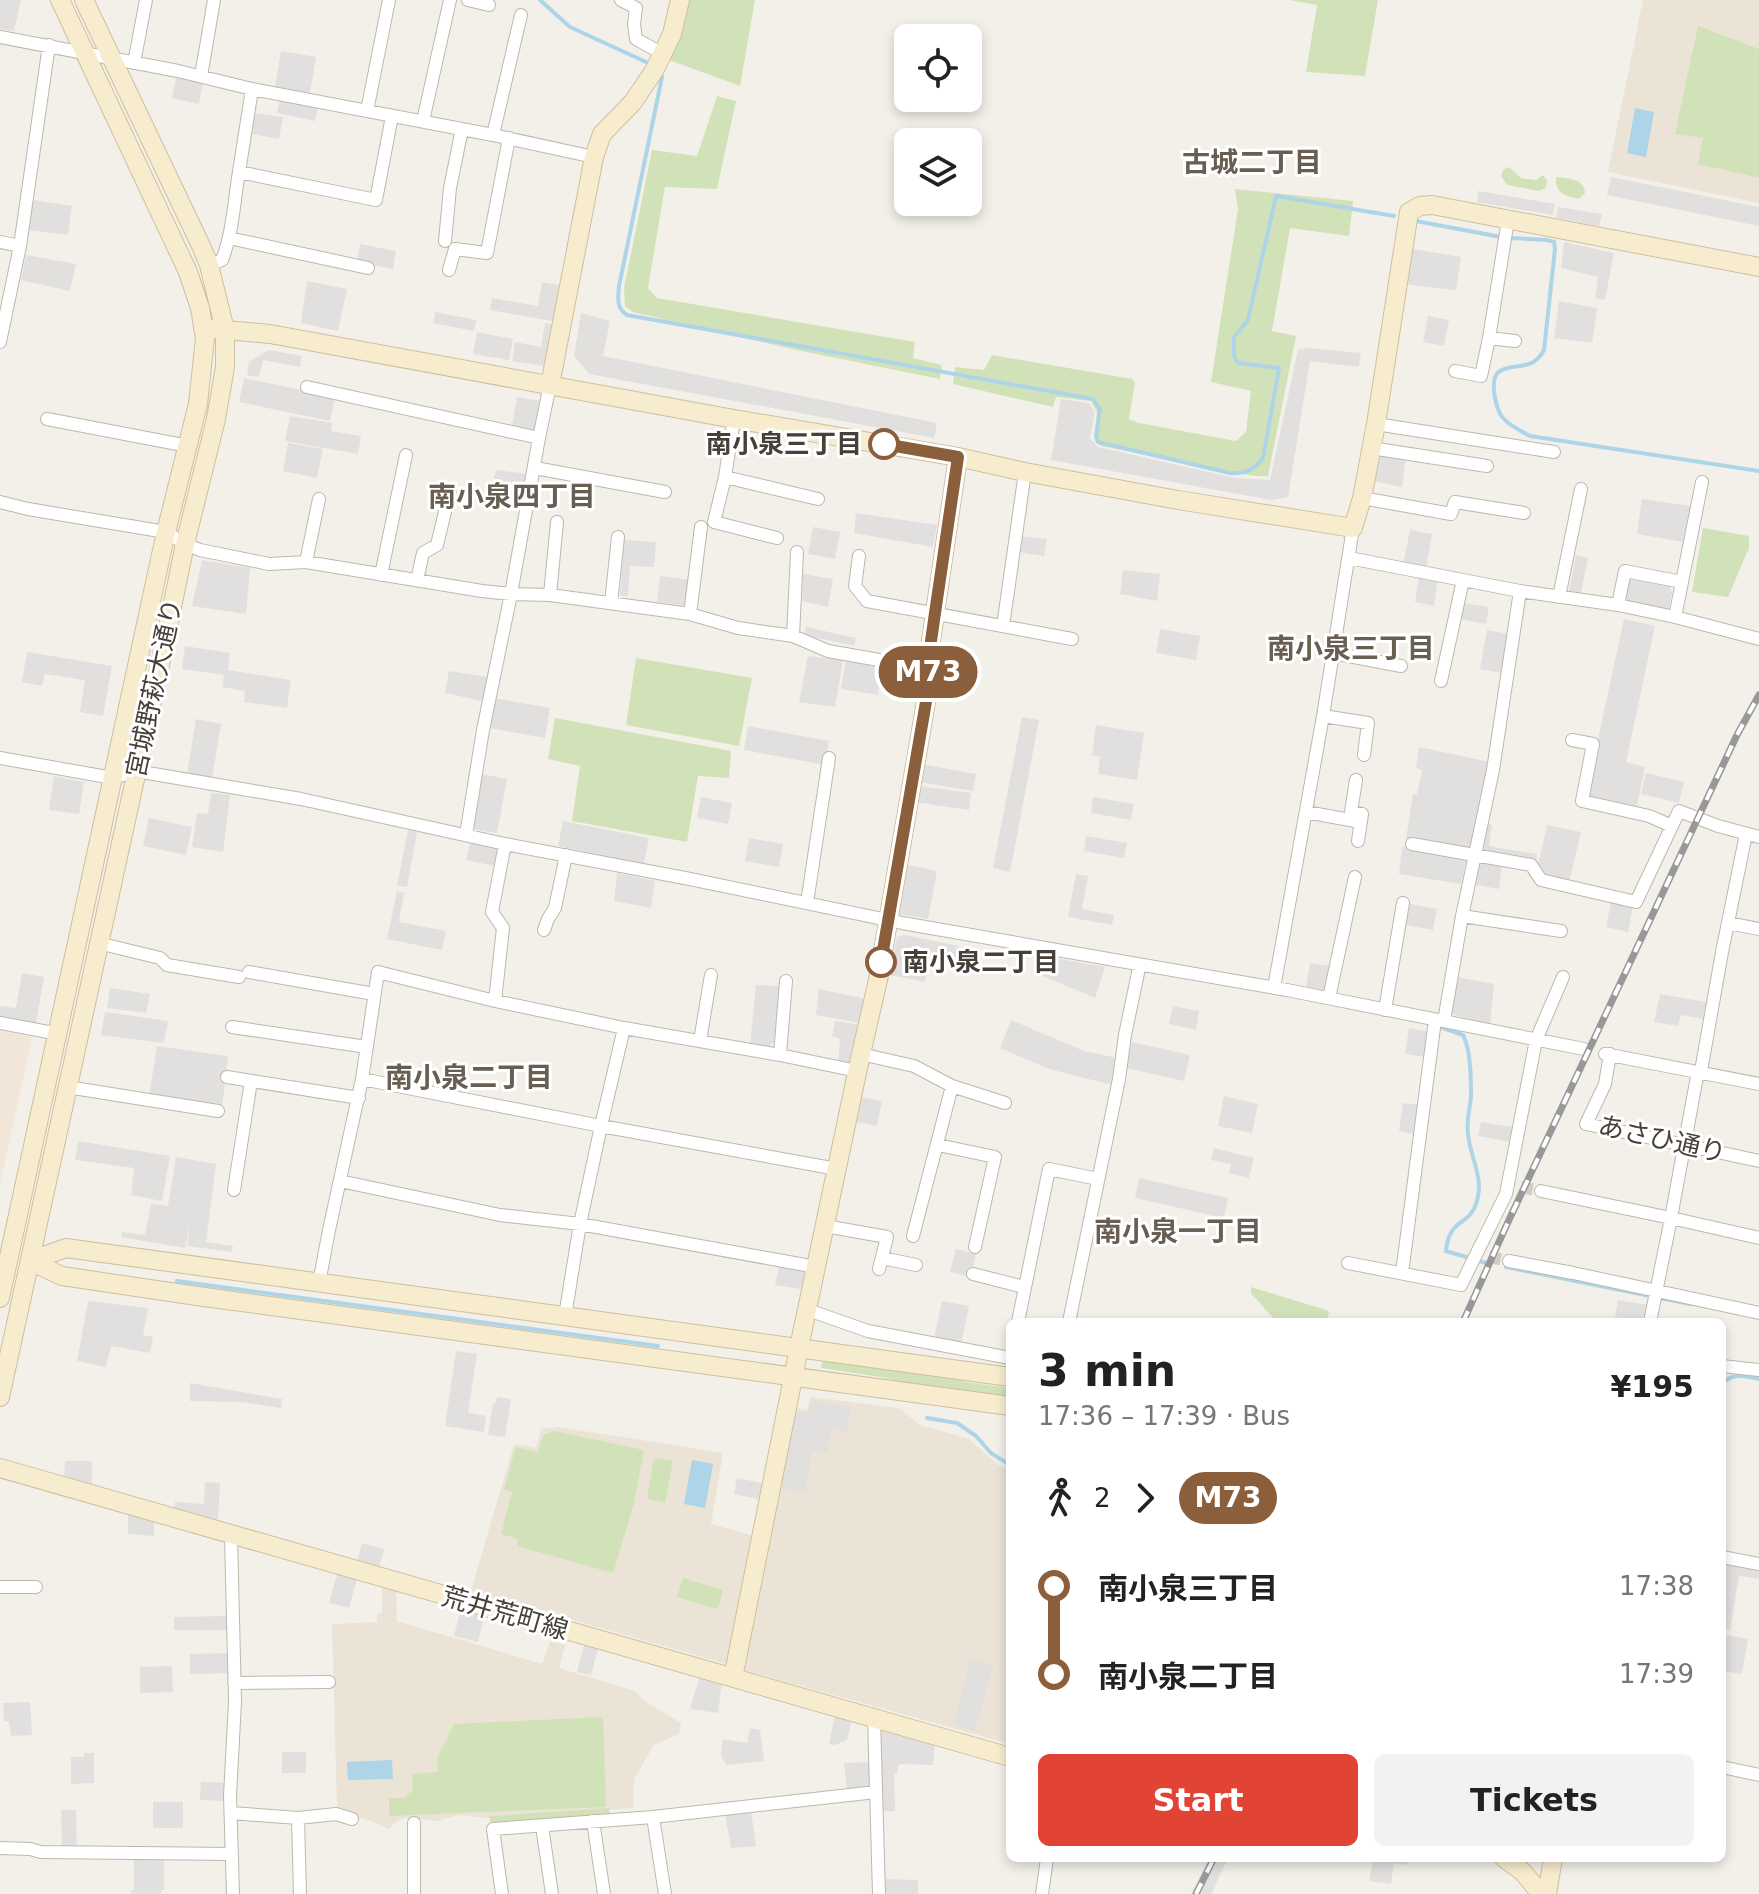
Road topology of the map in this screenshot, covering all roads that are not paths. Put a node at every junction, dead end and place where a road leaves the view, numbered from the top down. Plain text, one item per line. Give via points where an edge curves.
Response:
1 (60, 0) edge
2 (84, 0) edge
3 (146, 0) edge
4 (214, 0) edge
5 (389, 0) edge
6 (450, 0) edge
7 (468, 0) edge
8 (621, 0) edge
9 (680, 0) edge
10 (489, 5) dead end
11 (521, 15) dead end
12 (0, 37) edge
13 (49, 45) junction
14 (85, 53) junction
15 (663, 54) junction
16 (111, 58) junction
17 (134, 63) junction
18 (201, 76) junction
19 (252, 89) junction
20 (367, 111) junction
21 (392, 116) junction
22 (423, 121) junction
23 (462, 129) junction
24 (493, 135) junction
25 (509, 138) junction
26 (594, 157) junction
27 (239, 172) junction
28 (1508, 220) junction
29 (229, 238) junction
30 (445, 241) dead end
31 (0, 242) edge
32 (20, 246) junction
33 (209, 265) junction
34 (1759, 267) edge
35 (368, 268) dead end
36 (449, 270) dead end
37 (2, 320) edge
38 (203, 328) junction
39 (225, 330) junction
40 (1489, 338) junction
41 (1515, 341) dead end
42 (0, 342) edge
43 (1455, 371) dead end
44 (550, 385) junction
45 (307, 387) dead end
46 (47, 419) dead end
47 (734, 419) junction
48 (1376, 424) junction
49 (539, 438) junction
50 (188, 446) junction
51 (1371, 448) junction
52 (1554, 452) dead end
53 (406, 455) dead end
54 (958, 457) junction
55 (1487, 466) dead end
56 (535, 468) junction
57 (1025, 472) junction
58 (725, 477) junction
59 (1702, 482) dead end
60 (1581, 489) dead end
61 (450, 491) dead end
62 (665, 492) dead end
63 (1362, 498) junction
64 (319, 499) dead end
65 (818, 499) dead end
66 (0, 502) edge
67 (1524, 513) dead end
68 (557, 522) dead end
69 (701, 527) dead end
70 (1353, 528) junction
71 (166, 532) junction
72 (618, 537) dead end
73 (777, 538) dead end
74 (185, 544) junction
75 (797, 552) dead end
76 (859, 556) dead end
77 (1349, 558) junction
78 (306, 562) junction
79 (381, 575) junction
80 (417, 580) junction
81 (1463, 580) junction
82 (1682, 582) junction
83 (1520, 591) junction
84 (511, 594) junction
85 (550, 595) junction
86 (1559, 597) junction
87 (611, 603) junction
88 (1618, 605) junction
89 (935, 613) junction
90 (690, 614) junction
91 (1675, 617) junction
92 (1003, 626) junction
93 (793, 636) junction
94 (1072, 639) dead end
95 (1759, 639) edge
96 (1333, 653) junction
97 (928, 662) junction
98 (1401, 666) dead end
99 (1441, 681) dead end
100 (1323, 716) junction
101 (1572, 740) dead end
102 (1364, 755) dead end
103 (0, 758) edge
104 (829, 758) dead end
105 (136, 771) junction
106 (113, 778) junction
107 (1356, 780) dead end
108 (1306, 812) junction
109 (1361, 822) junction
110 (1672, 826) junction
111 (466, 835) junction
112 (1752, 835) edge
113 (1358, 841) dead end
114 (505, 844) junction
115 (1412, 844) dead end
116 (566, 855) junction
117 (1474, 856) junction
118 (1355, 877) dead end
119 (807, 903) junction
120 (1403, 903) dead end
121 (1462, 916) junction
122 (889, 920) junction
123 (1728, 923) junction
124 (1759, 929) edge
125 (544, 930) dead end
126 (1561, 931) dead end
127 (98, 943) junction
128 (1138, 964) junction
129 (711, 975) dead end
130 (1563, 977) dead end
131 (786, 981) dead end
132 (1274, 988) junction
133 (374, 994) junction
134 (1329, 998) junction
135 (495, 1001) junction
136 (1385, 1010) junction
137 (1440, 1020) junction
138 (0, 1023) edge
139 (232, 1027) dead end
140 (624, 1028) junction
141 (59, 1034) junction
142 (1536, 1040) junction
143 (700, 1041) junction
144 (367, 1047) junction
145 (1584, 1049) dead end
146 (780, 1055) junction
147 (859, 1062) junction
148 (1700, 1071) junction
149 (227, 1077) dead end
150 (362, 1079) junction
151 (251, 1081) junction
152 (1759, 1084) edge
153 (952, 1086) junction
154 (67, 1087) junction
155 (359, 1098) junction
156 (1005, 1103) dead end
157 (218, 1111) dead end
158 (601, 1126) junction
159 (1685, 1144) junction
160 (938, 1145) junction
161 (1759, 1161) edge
162 (837, 1169) junction
163 (1098, 1179) junction
164 (340, 1181) junction
165 (234, 1190) dead end
166 (1541, 1191) tunnel mouth
167 (1671, 1218) junction
168 (580, 1224) junction
169 (825, 1226) junction
170 (913, 1236) dead end
171 (1759, 1238) edge
172 (975, 1247) dead end
173 (4, 1258) edge
174 (30, 1261) junction
175 (1509, 1261) tunnel mouth
176 (1348, 1263) dead end
177 (916, 1265) dead end
178 (816, 1267) junction
179 (1402, 1273) junction
180 (973, 1274) dead end
181 (319, 1283) junction
182 (1024, 1287) junction
183 (1654, 1295) junction
184 (0, 1298) edge
185 (808, 1310) junction
186 (1759, 1313) edge
187 (565, 1316) junction
188 (1019, 1318) edge
189 (1070, 1318) edge
190 (1651, 1318) edge
191 (799, 1348) junction
192 (952, 1348) junction
193 (1006, 1357) edge
194 (1726, 1366) edge
195 (949, 1369) junction
196 (1759, 1370) edge
197 (1006, 1376) edge
198 (794, 1377) junction
199 (0, 1397) edge
200 (1006, 1405) edge
201 (0, 1468) edge
202 (231, 1535) junction
203 (1726, 1558) edge
204 (1759, 1564) edge
205 (0, 1587) edge
206 (36, 1587) dead end
207 (733, 1678) junction
208 (329, 1682) dead end
209 (234, 1683) junction
210 (874, 1718) junction
211 (1006, 1756) edge
212 (1726, 1768) edge
213 (1759, 1775) edge
214 (876, 1792) junction
215 (231, 1813) junction
216 (653, 1817) junction
217 (298, 1818) junction
218 (352, 1819) dead end
219 (593, 1821) junction
220 (414, 1823) dead end
221 (542, 1826) junction
222 (0, 1848) edge
223 (232, 1854) junction
224 (1046, 1862) edge
225 (1509, 1862) edge
226 (1552, 1862) edge
227 (233, 1894) edge
228 (300, 1894) edge
229 (414, 1894) edge
230 (502, 1894) edge
231 (552, 1894) edge
232 (604, 1894) edge
233 (665, 1894) edge
234 (879, 1894) edge
235 (1042, 1894) edge
236 (1544, 1894) edge

1 - 14 street, 宮城野萩大通り
2 - 16 street, 宮城野萩大通り
3 - 17 street
4 - 18 street
5 - 20 street
6 - 22 street
7 - 10 street
8 - 15 street via 636,8 636,39
9 - 15 street
11 - 24 street
12 - 13 street
13 - 14 street
13 - 32 street
14 - 16 street
14 - 38 street, 宮城野萩大通り via 188,272
15 - 26 street via 633,102 602,134
16 - 17 street
16 - 33 street, 宮城野萩大通り
17 - 18 street
18 - 19 street
19 - 20 street
19 - 27 street
20 - 21 street
21 - 22 street
21 - 27 street via 376,200
22 - 23 street
23 - 24 street
23 - 30 street
24 - 25 street
25 - 26 street
25 - 36 street via 487,253 455,249
26 - 44 street
27 - 29 street
28 - 34 street
28 - 40 street
28 - 48 street via 1432,205 1409,212
29 - 33 street via 222,260
29 - 35 street
31 - 32 street
32 - 37 street
33 - 39 street, 宮城野萩大通り
37 - 42 street
38 - 39 street
38 - 50 street, 宮城野萩大通り via 205,349
39 - 44 street
39 - 74 street, 宮城野萩大通り via 222,388
40 - 41 street
40 - 43 street via 1481,376
44 - 47 street
44 - 49 street
45 - 49 street
46 - 50 street
47 - 54 street
47 - 58 street
48 - 51 street
48 - 52 street
49 - 56 street
50 - 71 street, 宮城野萩大通り
51 - 55 street
51 - 63 street
53 - 79 street
54 - 57 street
54 - 89 street
56 - 62 street
56 - 84 street
57 - 70 street
57 - 92 street
58 - 65 street
58 - 73 street via 714,522
59 - 82 street
60 - 86 street
61 - 80 street via 437,545 423,553
63 - 67 street via 1451,514 1455,502
63 - 70 street
64 - 78 street
66 - 71 street
68 - 85 street
69 - 90 street
70 - 77 street
71 - 74 street
71 - 106 street, 宮城野萩大通り
72 - 87 street
74 - 78 street via 269,564
74 - 105 street, 宮城野萩大通り
75 - 93 street
76 - 89 street via 855,586 867,601
77 - 81 street
77 - 96 street
78 - 79 street
79 - 80 street
80 - 84 street
81 - 83 street
81 - 99 street
82 - 88 street via 1625,571
82 - 91 street
83 - 86 street
83 - 117 street via 1493,770
84 - 85 street
84 - 111 street
85 - 87 street
86 - 88 street
87 - 90 street
88 - 91 street
89 - 92 street
89 - 97 street
90 - 93 street
91 - 95 street
92 - 94 street
93 - 97 street via 828,651
96 - 98 street
96 - 100 street
97 - 122 street via 927,696
100 - 102 street via 1368,723
100 - 108 street
101 - 110 street via 1593,744 1582,801
103 - 106 street
104 - 119 street
105 - 106 street
105 - 111 street
105 - 127 street, 宮城野萩大通り
106 - 141 street, 宮城野萩大通り
107 - 109 street via 1351,812 1362,814
108 - 109 street
108 - 132 street
109 - 113 street
110 - 112 street via 1679,811
110 - 117 street via 1636,902 1541,880 1531,865
111 - 114 street
112 - 123 street
114 - 116 street
114 - 135 street via 492,912 503,928
115 - 117 street
116 - 119 street
116 - 125 street via 555,908
117 - 121 street
118 - 134 street
119 - 122 street
120 - 136 street
121 - 126 street
121 - 137 street
122 - 128 street
122 - 147 street
123 - 124 street
123 - 148 street
127 - 133 street via 160,958 167,965
127 - 154 street, 宮城野萩大通り
128 - 132 street
128 - 163 street
129 - 143 street
130 - 142 street
131 - 146 street
132 - 134 street
133 - 135 street via 378,972
133 - 144 street
134 - 136 street
135 - 140 street
136 - 137 street
137 - 142 street
137 - 179 street
138 - 141 street
139 - 144 street
140 - 143 street
140 - 158 street
141 - 173 street, 宮城野萩大通り
142 - 145 street
142 - 179 street via 1515,1186 1479,1258 1461,1285
143 - 146 street
144 - 150 street
146 - 147 street
147 - 153 street via 914,1066
147 - 162 street
148 - 152 street
148 - 159 street
148 - 159 street, あさひ通り via 1606,1054 1605,1084 1586,1124
149 - 151 street
150 - 155 street
150 - 158 street
151 - 155 street
151 - 165 street
153 - 156 street
153 - 160 street
154 - 157 street
154 - 174 street, 宮城野萩大通り
155 - 164 street
158 - 162 street
158 - 168 street
159 - 161 street, あさひ通り
159 - 167 street
160 - 170 street
160 - 172 street via 995,1157
162 - 169 street
163 - 182 street via 1049,1169
163 - 189 street
164 - 168 street via 500,1215
164 - 181 street
166 - 167 street
167 - 171 street
167 - 183 street
168 - 178 street
168 - 187 street
169 - 177 street via 887,1237 881,1263
169 - 178 street
173 - 174 street
173 - 184 street, 宮城野萩大通り
174 - 181 street via 66,1248
174 - 198 street via 62,1276
174 - 199 street, 宮城野萩大通り
175 - 183 street
176 - 179 street
178 - 185 street
180 - 182 street
181 - 187 street
182 - 188 street
183 - 186 street
183 - 190 street
185 - 191 street
185 - 192 street via 868,1331
187 - 191 street
191 - 195 street
191 - 198 street
192 - 193 street
192 - 195 street
194 - 196 street
195 - 197 street
198 - 200 street
198 - 207 street
201 - 202 street, 荒井荒町線
202 - 207 street, 荒井荒町線
202 - 209 street
203 - 204 street
205 - 206 street
207 - 210 street, 荒井荒町線
208 - 209 street
209 - 215 street
210 - 211 street, 荒井荒町線
210 - 214 street
212 - 213 street
214 - 216 street
214 - 234 street
215 - 217 street
215 - 223 street
216 - 219 street
216 - 233 street
217 - 218 street via 336,1814
217 - 228 street
219 - 221 street
219 - 232 street
220 - 229 street
221 - 230 street via 493,1829
221 - 231 street
222 - 223 street
223 - 227 street
224 - 235 street
225 - 236 street
226 - 236 street

